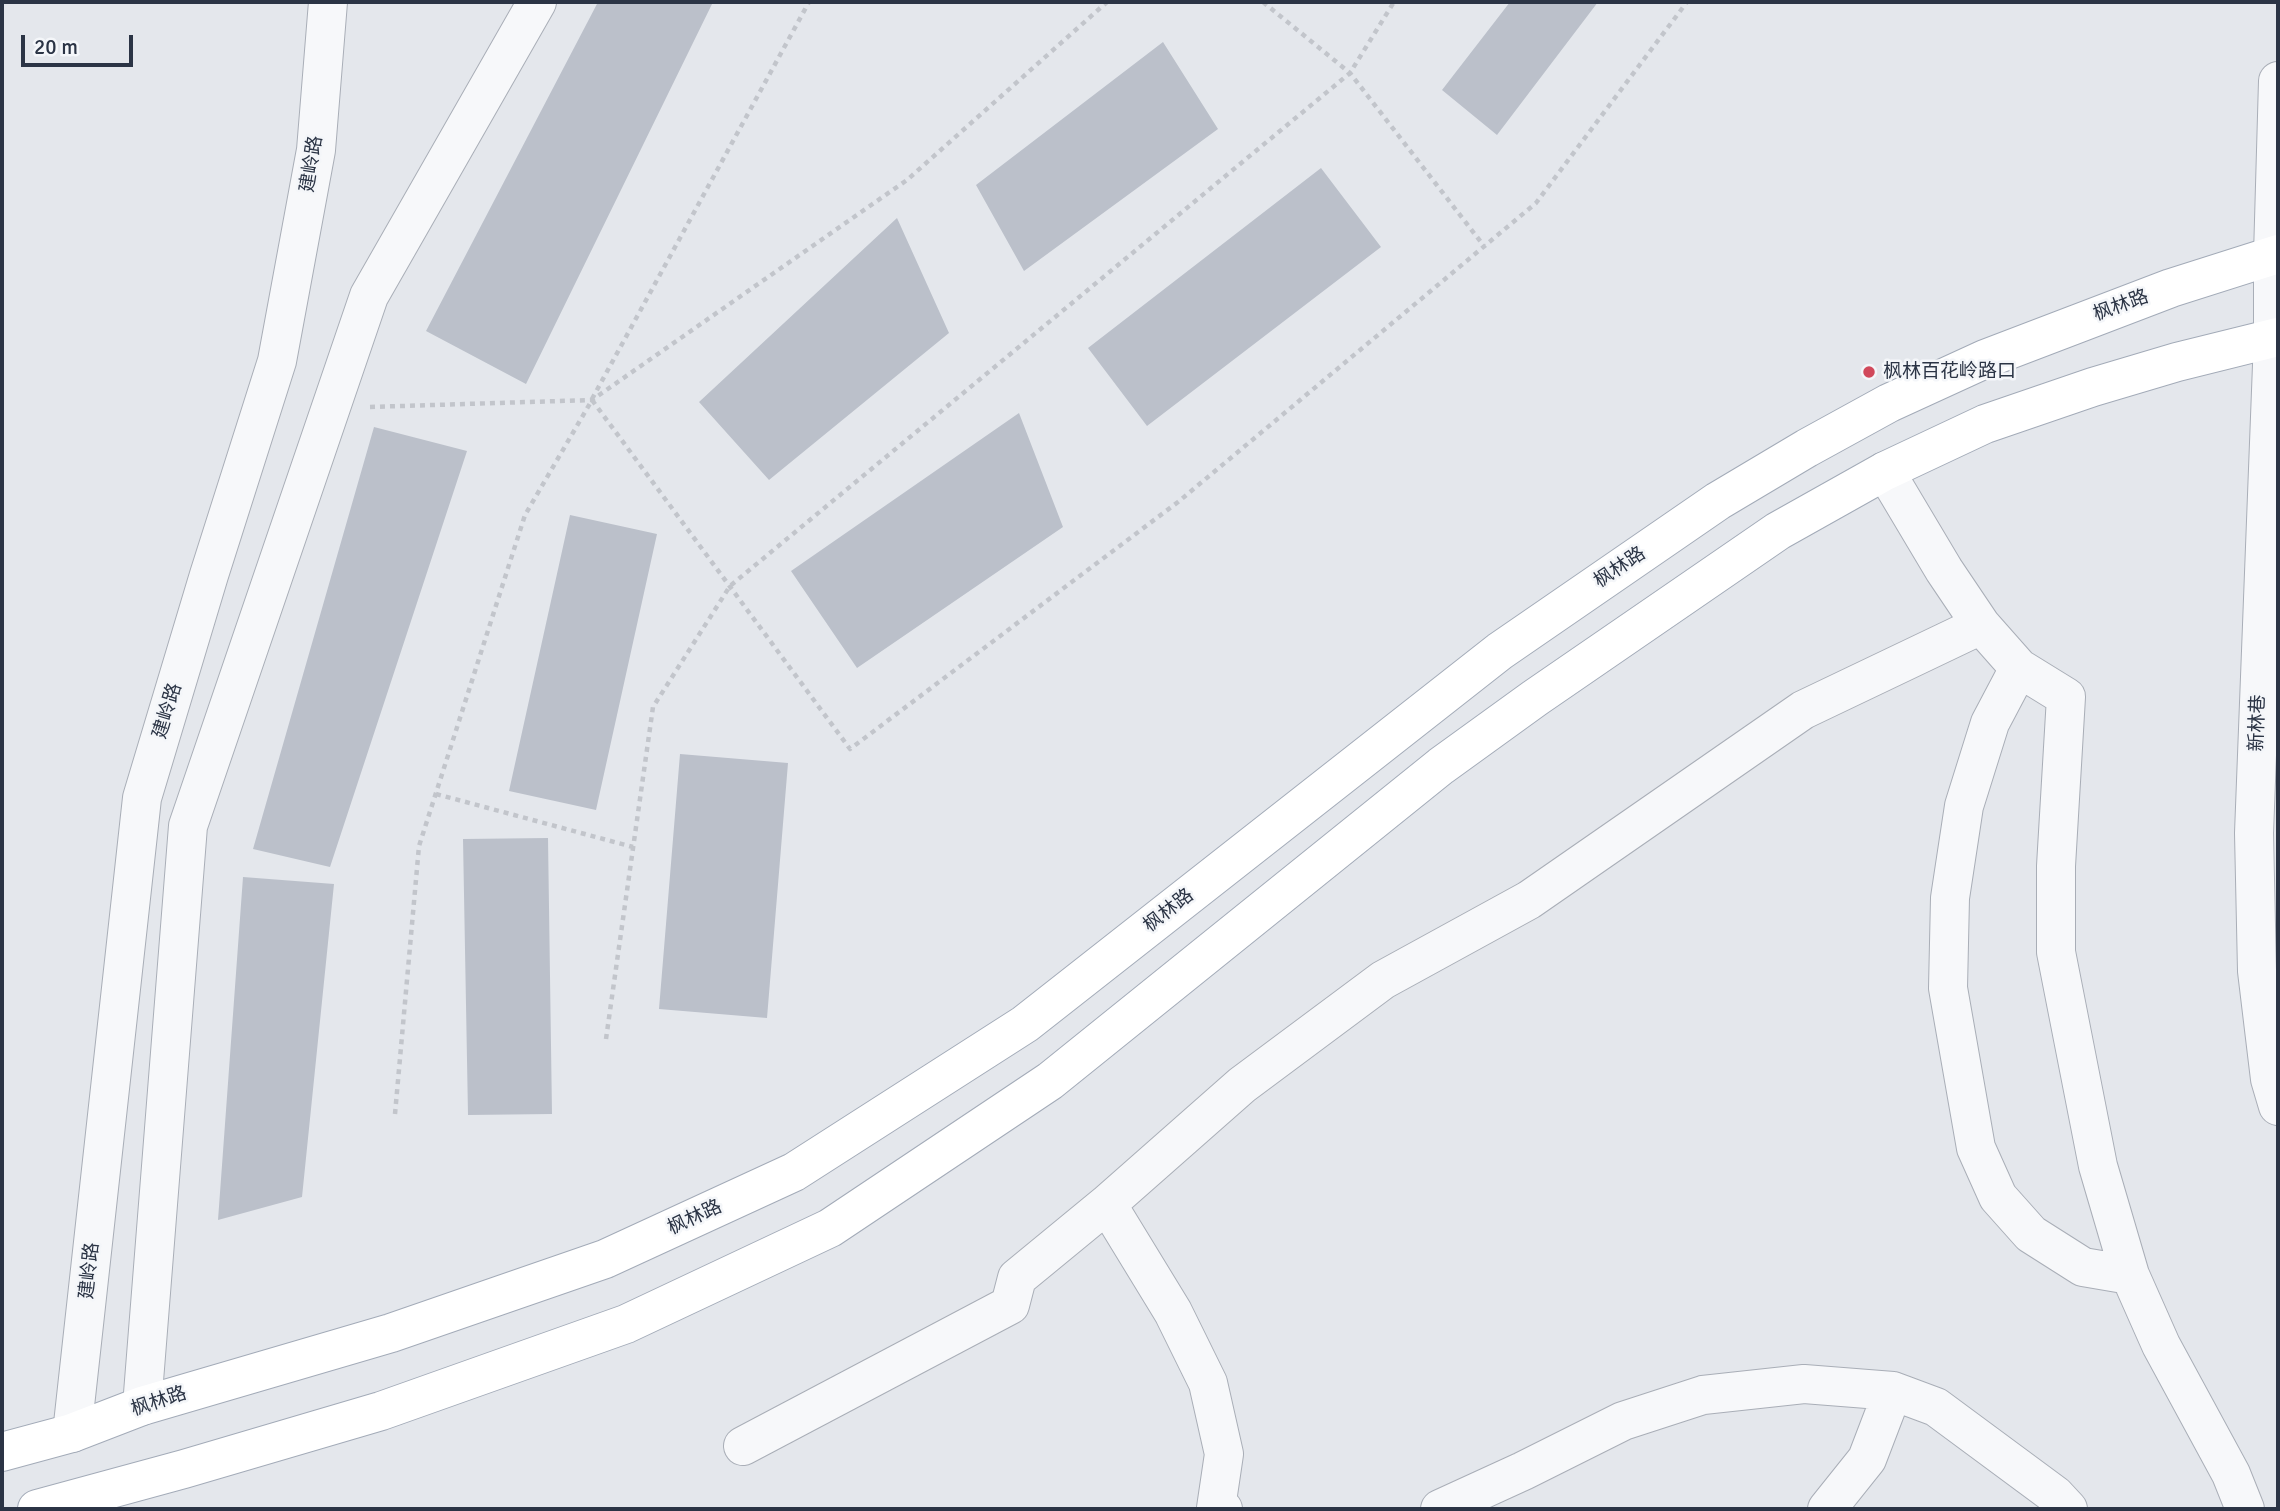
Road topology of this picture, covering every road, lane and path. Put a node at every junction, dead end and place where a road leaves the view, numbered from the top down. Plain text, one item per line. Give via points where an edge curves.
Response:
1 (328, 2) edge
2 (537, 2) edge
3 (809, 2) edge
4 (1107, 2) edge
5 (1263, 2) edge
6 (1394, 2) edge
7 (1687, 2) edge
8 (1350, 73) junction
9 (2278, 81) edge
10 (1484, 246) junction
11 (2276, 255) edge
12 (2276, 338) edge
13 (592, 400) junction
14 (330, 408) junction
15 (1885, 471) junction
16 (730, 586) junction
17 (1981, 625) junction
18 (2019, 668) junction
19 (436, 794) junction
20 (633, 847) junction
21 (606, 1039) dead end
22 (2278, 1106) edge
23 (395, 1114) dead end
24 (1107, 1204) junction
25 (2130, 1275) junction
26 (1893, 1391) junction
27 (142, 1406) junction
28 (72, 1433) junction
29 (743, 1446) dead end
30 (2, 1452) edge
31 (37, 1509) edge
32 (1218, 1509) edge
33 (1440, 1509) edge
34 (1827, 1509) edge
35 (2068, 1509) edge
36 (2245, 1509) edge

1 - 28 street, 建岭路 via 316,150 277,361 142,798
2 - 14 street via 369,296
3 - 13 path
4 - 13 path via 907,180
5 - 8 path
6 - 8 path
7 - 10 path via 1536,203
8 - 10 path
8 - 16 path
9 - 11 street, 新林巷
10 - 16 path via 1178,502 850,749
11 - 12 street, 新林巷
11 - 27 main road, 枫林路 via 2171,288 1985,359 1889,403 1718,501 1500,650 1026,1024 794,1172 605,1259 391,1333
12 - 15 main road via 2153,369 1997,420
12 - 22 street, 新林巷 via 2254,833 2257,971 2270,1079
13 - 14 path
13 - 16 path
13 - 19 path via 525,515
14 - 27 street via 188,826
15 - 17 street
15 - 31 main road via 1778,531 1525,705 1441,766 1050,1081 830,1228 613,1329 381,1411
16 - 20 path via 653,707
17 - 18 street
17 - 24 street via 1803,710 1529,900 1383,980 1242,1085
18 - 25 street via 2066,696 2056,952 2098,1166
18 - 25 street via 1990,723 1964,806 1950,898 1948,988 1976,1148 1998,1197 2031,1234 2083,1267
19 - 20 path
19 - 23 path via 419,846
20 - 21 path
24 - 29 street via 1017,1278 1010,1305
24 - 32 street via 1173,1312 1208,1383 1224,1454
25 - 36 street
26 - 33 street via 1804,1384 1703,1395 1623,1421
26 - 34 street via 1867,1459
26 - 35 street via 1936,1407
27 - 28 main road, 枫林路
28 - 30 main road, 枫林路

